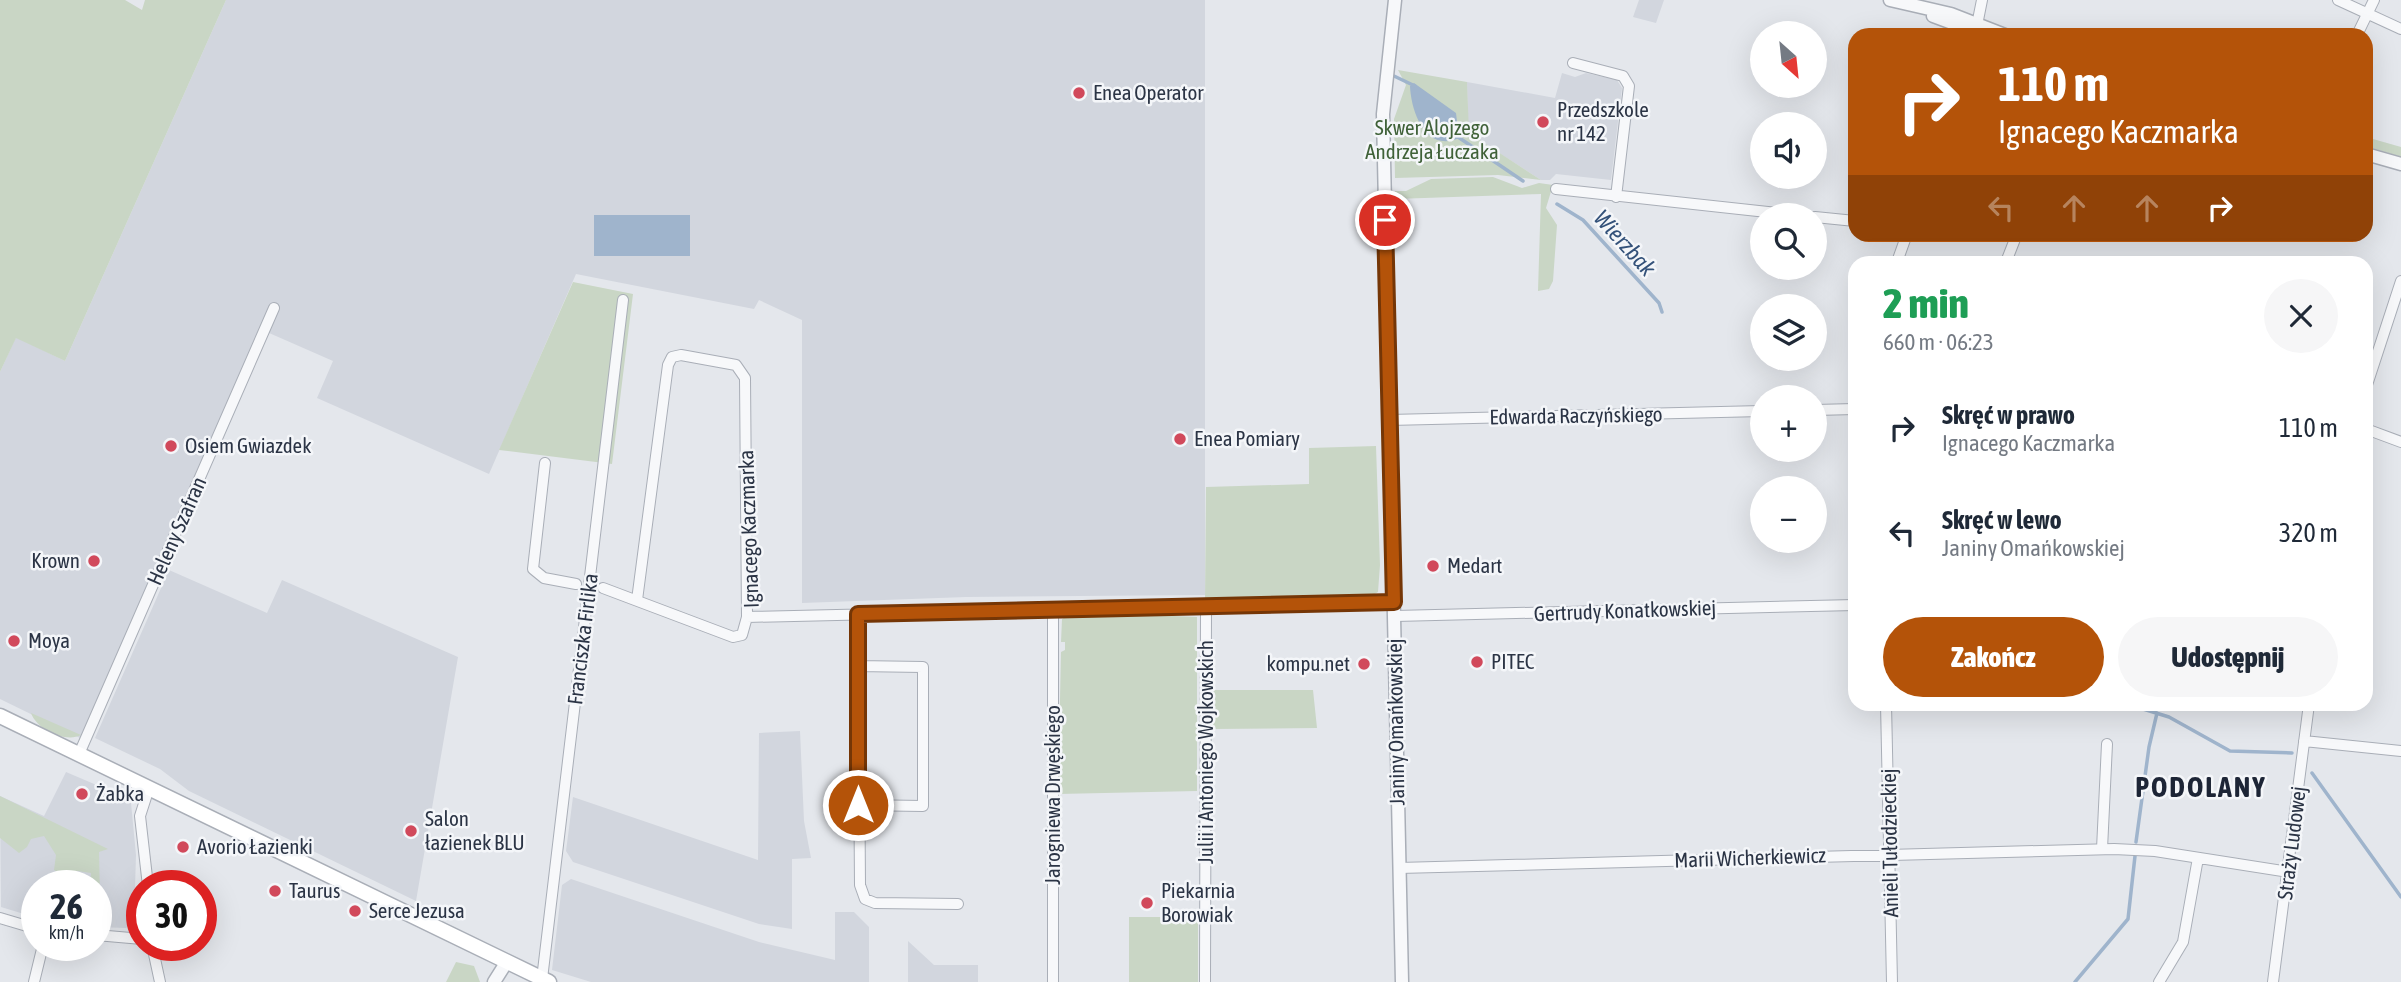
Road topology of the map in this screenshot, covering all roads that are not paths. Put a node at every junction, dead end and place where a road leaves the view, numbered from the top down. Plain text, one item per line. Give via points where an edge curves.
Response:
1 (1395, 0) edge
2 (1890, 0) edge
3 (1982, 0) edge
4 (2338, 0) edge
5 (2374, 0) edge
6 (2368, 12) junction
7 (1970, 28) edge
8 (1978, 28) edge
9 (2360, 28) edge
10 (2401, 29) edge
11 (1573, 63) dead end
12 (2373, 156) edge
13 (2399, 165) edge
14 (1556, 189) dead end
15 (1616, 197) junction
16 (1750, 210) edge
17 (1827, 218) edge
18 (1848, 220) edge
19 (2401, 281) edge
20 (623, 300) dead end
21 (274, 308) dead end
22 (2373, 367) edge
23 (1848, 409) edge
24 (1827, 410) edge
25 (1750, 411) edge
26 (1389, 421) junction
27 (2373, 432) edge
28 (2401, 442) edge
29 (545, 463) dead end
30 (576, 584) dead end
31 (603, 588) dead end
32 (637, 600) junction
33 (1394, 602) junction
34 (1206, 605) junction
35 (1848, 605) edge
36 (1053, 608) junction
37 (858, 614) junction
38 (747, 617) junction
39 (1395, 617) junction
40 (858, 666) junction
41 (1886, 711) edge
42 (2308, 711) edge
43 (0, 716) edge
44 (2304, 741) junction
45 (2108, 744) dead end
46 (2401, 751) edge
47 (79, 754) junction
48 (149, 788) junction
49 (858, 805) junction
50 (2102, 849) junction
51 (1890, 854) junction
52 (2198, 858) junction
53 (1399, 868) junction
54 (146, 870) edge
55 (2289, 872) junction
56 (958, 904) dead end
57 (0, 918) edge
58 (21, 924) edge
59 (39, 961) edge
60 (155, 961) edge
61 (506, 963) junction
62 (545, 980) edge
63 (34, 982) edge
64 (160, 982) edge
65 (494, 982) edge
66 (1053, 982) edge
67 (1205, 982) edge
68 (1402, 982) edge
69 (1892, 982) edge
70 (2159, 982) edge
71 (2273, 982) edge

1 - 26 street, Janiny Omańkowskiej via 1383,114
2 - 7 street
3 - 8 street
4 - 6 street
5 - 6 street
6 - 9 street
6 - 10 street
11 - 15 street via 1623,76 1629,86
12 - 13 street
14 - 15 street
15 - 16 street
17 - 18 street
19 - 22 street
20 - 62 street, Franciszka Firlika
21 - 47 street, Heleny Szafran
23 - 24 street
25 - 26 street, Edwarda Raczyńskiego
26 - 33 street, Janiny Omańkowskiej
27 - 28 street
29 - 30 street, Franciszka Firlika via 533,569 544,578
31 - 32 street, Franciszka Firlika
32 - 38 street, Franciszka Firlika via 733,637 742,635
32 - 38 street, Ignacego Kaczmarka via 668,365 672,357 681,355 736,365 745,378
33 - 34 street, Ignacego Kaczmarka
33 - 39 street, Janiny Omańkowskiej
34 - 36 street, Ignacego Kaczmarka
34 - 67 street, Julii i Antoniego Wojkowskich
35 - 39 street, Gertrudy Konatkowskiej
36 - 37 street, Ignacego Kaczmarka
36 - 66 street, Jarogniewa Drwęskiego
37 - 38 street, Ignacego Kaczmarka
37 - 40 street
39 - 53 street, Janiny Omańkowskiej
40 - 49 street
40 - 49 street via 923,667 923,806
41 - 51 street, Anieli Tułodzieckiej
42 - 44 street, Straży Ludowej
43 - 47 main road
44 - 46 street
44 - 55 street, Straży Ludowej
45 - 50 street
47 - 48 main road
48 - 54 street via 140,816
48 - 61 main road
49 - 56 street via 860,885 865,899
50 - 51 street, Marii Wicherkiewicz
50 - 52 street, Marii Wicherkiewicz
51 - 53 street, Marii Wicherkiewicz
51 - 69 street, Anieli Tułodzieckiej
52 - 55 street, Marii Wicherkiewicz
52 - 70 street via 2183,942
53 - 68 street, Janiny Omańkowskiej
55 - 71 street, Straży Ludowej
57 - 58 street
59 - 63 street
60 - 64 street
61 - 62 main road
61 - 65 street

